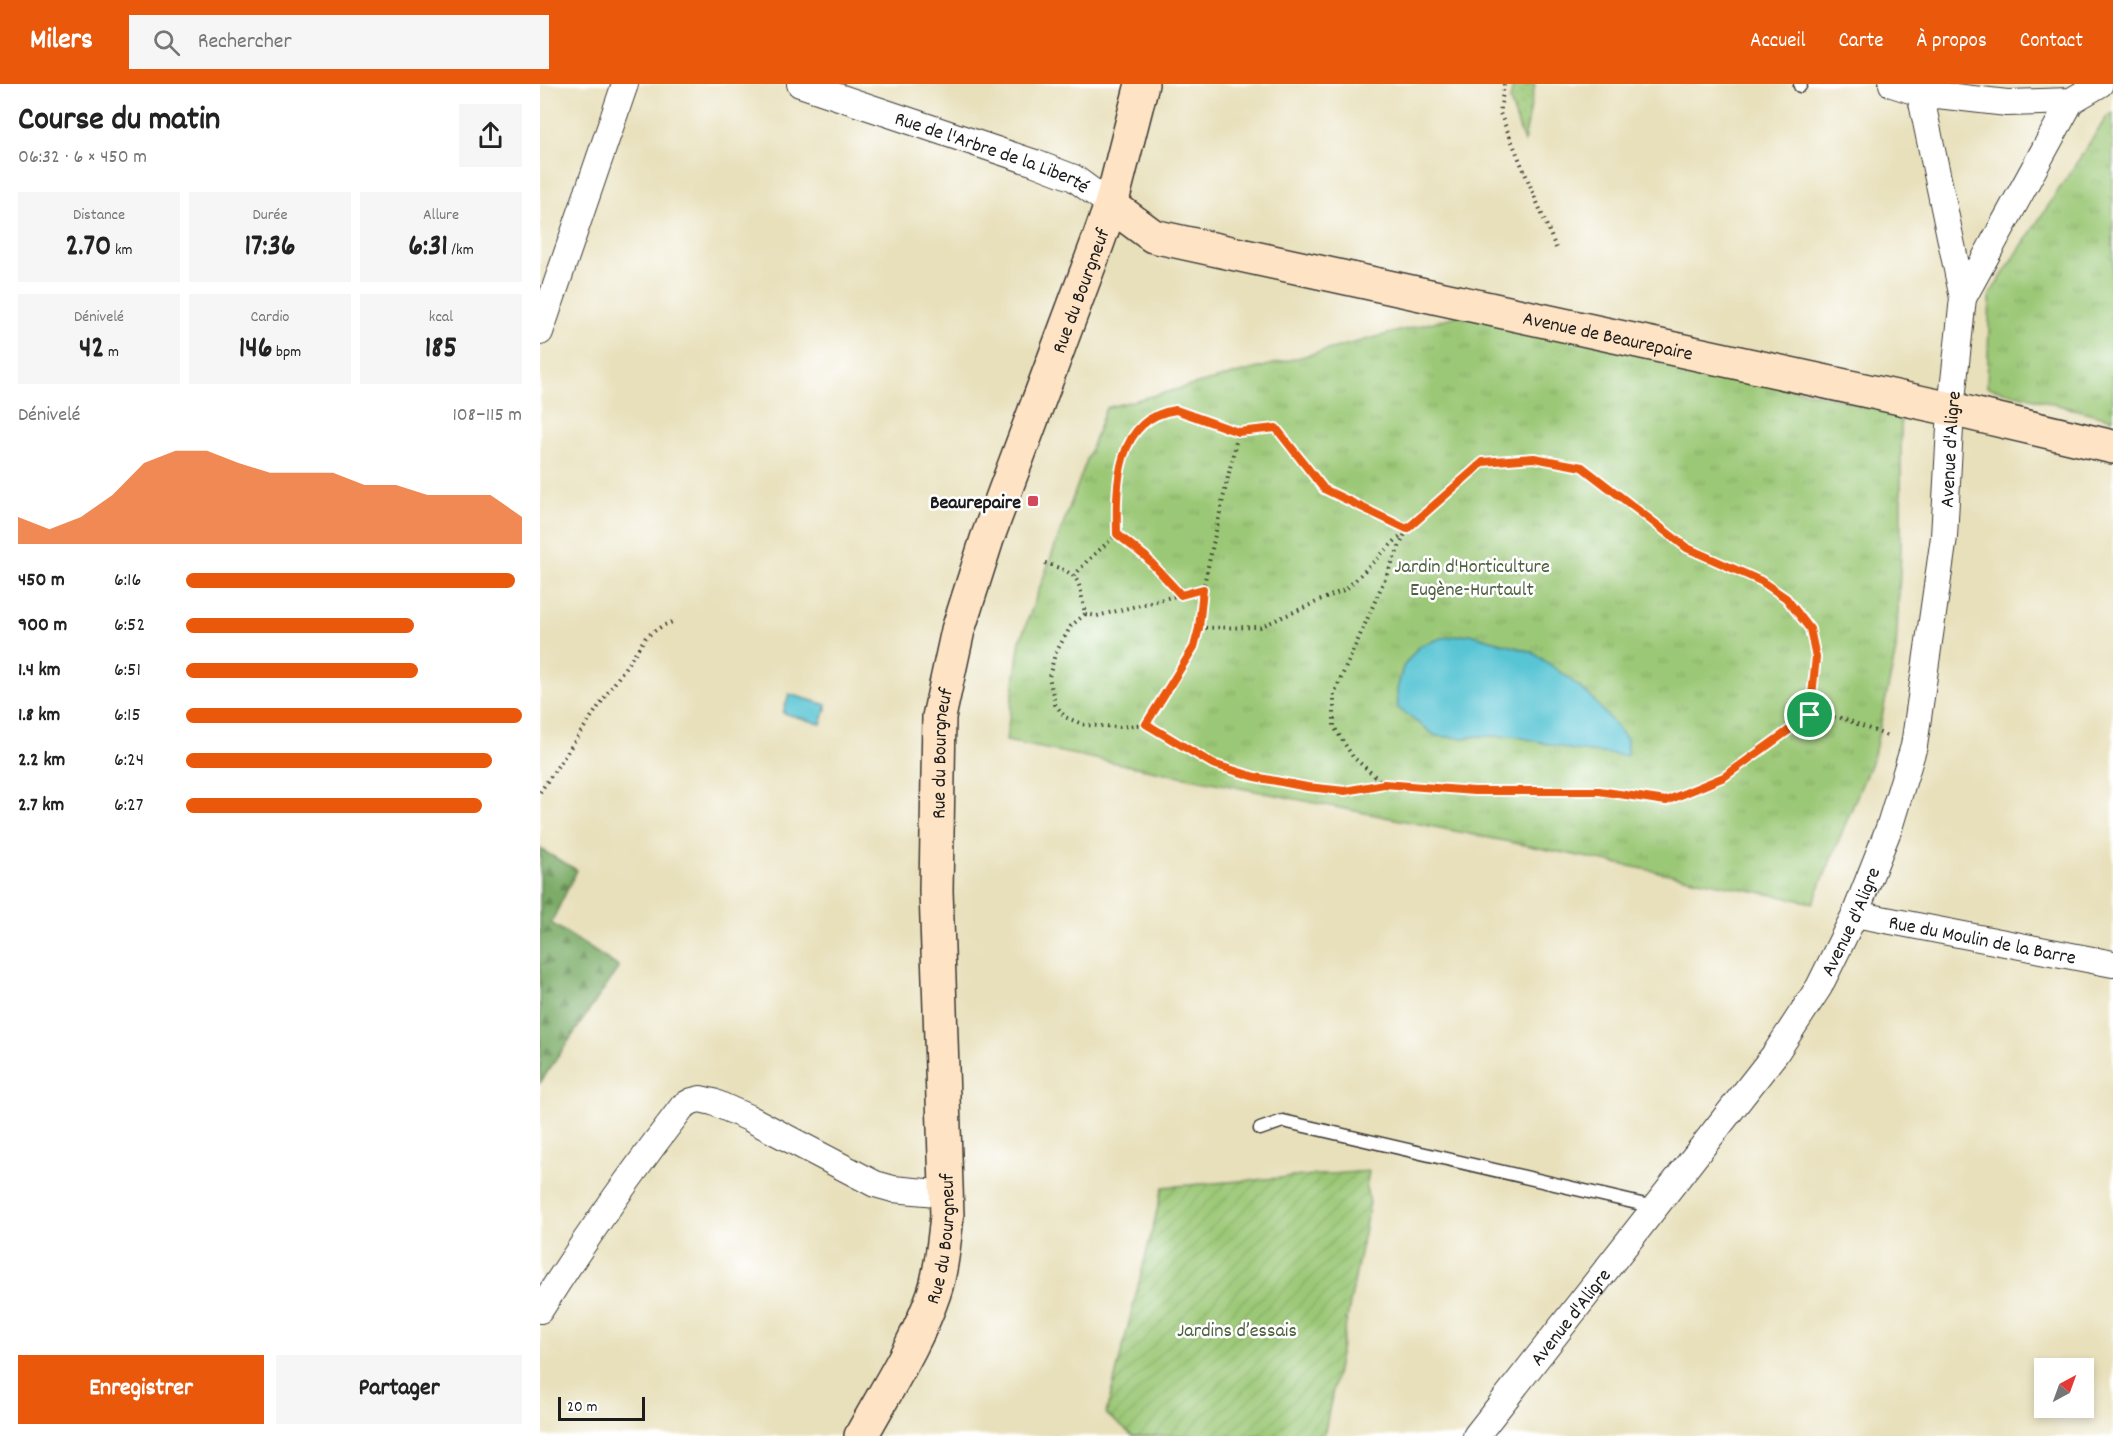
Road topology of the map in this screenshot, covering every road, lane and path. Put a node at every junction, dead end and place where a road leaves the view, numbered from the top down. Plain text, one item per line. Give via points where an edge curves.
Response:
1 (625, 84) edge
2 (800, 84) edge
3 (1142, 84) edge
4 (1504, 84) edge
5 (1892, 84) edge
6 (2100, 84) edge
7 (1920, 93) junction
8 (2071, 101) junction
9 (1111, 205) junction
10 (1556, 248) dead end
11 (1963, 298) junction
12 (540, 332) edge
13 (1951, 409) junction
14 (1238, 432) junction
15 (2113, 447) edge
16 (1407, 529) junction
17 (1117, 534) junction
18 (1045, 562) dead end
19 (1074, 576) junction
20 (1203, 589) junction
21 (1181, 595) junction
22 (1085, 614) junction
23 (675, 621) dead end
24 (1199, 628) junction
25 (1810, 715) junction
26 (1146, 724) junction
27 (1914, 746) junction
28 (1384, 784) junction
29 (540, 792) edge
30 (1854, 914) junction
31 (2113, 964) edge
32 (1260, 1129) dead end
33 (947, 1194) junction
34 (1654, 1208) junction
35 (540, 1311) edge
36 (861, 1436) edge
37 (1476, 1436) edge

1 - 12 street
2 - 9 street, Rue de l'Arbre de la Liberté via 1074,177
3 - 9 main road, Rue du Bourgneuf
4 - 10 path via 1500,113
5 - 7 street
6 - 8 street
7 - 8 street via 2007,103
7 - 11 street, Avenue d'Aligre
8 - 11 street, Avenue d'Aligre
9 - 13 main road, Avenue de Beaurepaire via 1153,236
9 - 33 main road, Rue du Bourgneuf via 987,539 958,630 939,717 936,891
11 - 13 street, Avenue d'Aligre
13 - 15 main road, Avenue de Beaurepaire
13 - 27 street, Avenue d'Aligre via 1944,537
14 - 16 path via 1276,428 1324,489
14 - 17 path via 1176,410 1161,412 1142,427 1122,457
14 - 20 path
16 - 24 path via 1346,589 1260,627
16 - 25 path via 1483,462 1534,458 1582,467 1687,548 1761,581 1786,598 1810,629 1816,657
16 - 28 path via 1334,694 1334,726 1353,757
17 - 19 path
17 - 21 path via 1146,557
18 - 19 path
19 - 22 path
20 - 21 path
20 - 24 path
21 - 22 path via 1097,616
22 - 26 path via 1071,626 1055,654 1049,677 1055,704 1065,717 1085,725
23 - 29 path via 646,638
24 - 26 path via 1194,647
25 - 27 path via 1842,718
25 - 28 path via 1724,777 1666,801 1599,791 1474,791
26 - 28 path via 1213,764 1255,777 1345,791
27 - 30 street, Avenue d'Aligre via 1889,828
30 - 31 street, Rue du Moulin de la Barre
30 - 34 street, Avenue d'Aligre via 1820,987 1775,1054
32 - 34 lane via 1283,1121
33 - 35 street via 875,1184 749,1118 712,1102 692,1101 683,1106 631,1175
33 - 36 main road, Rue du Bourgneuf via 944,1246 934,1291 919,1329
34 - 37 street, Avenue d'Aligre

